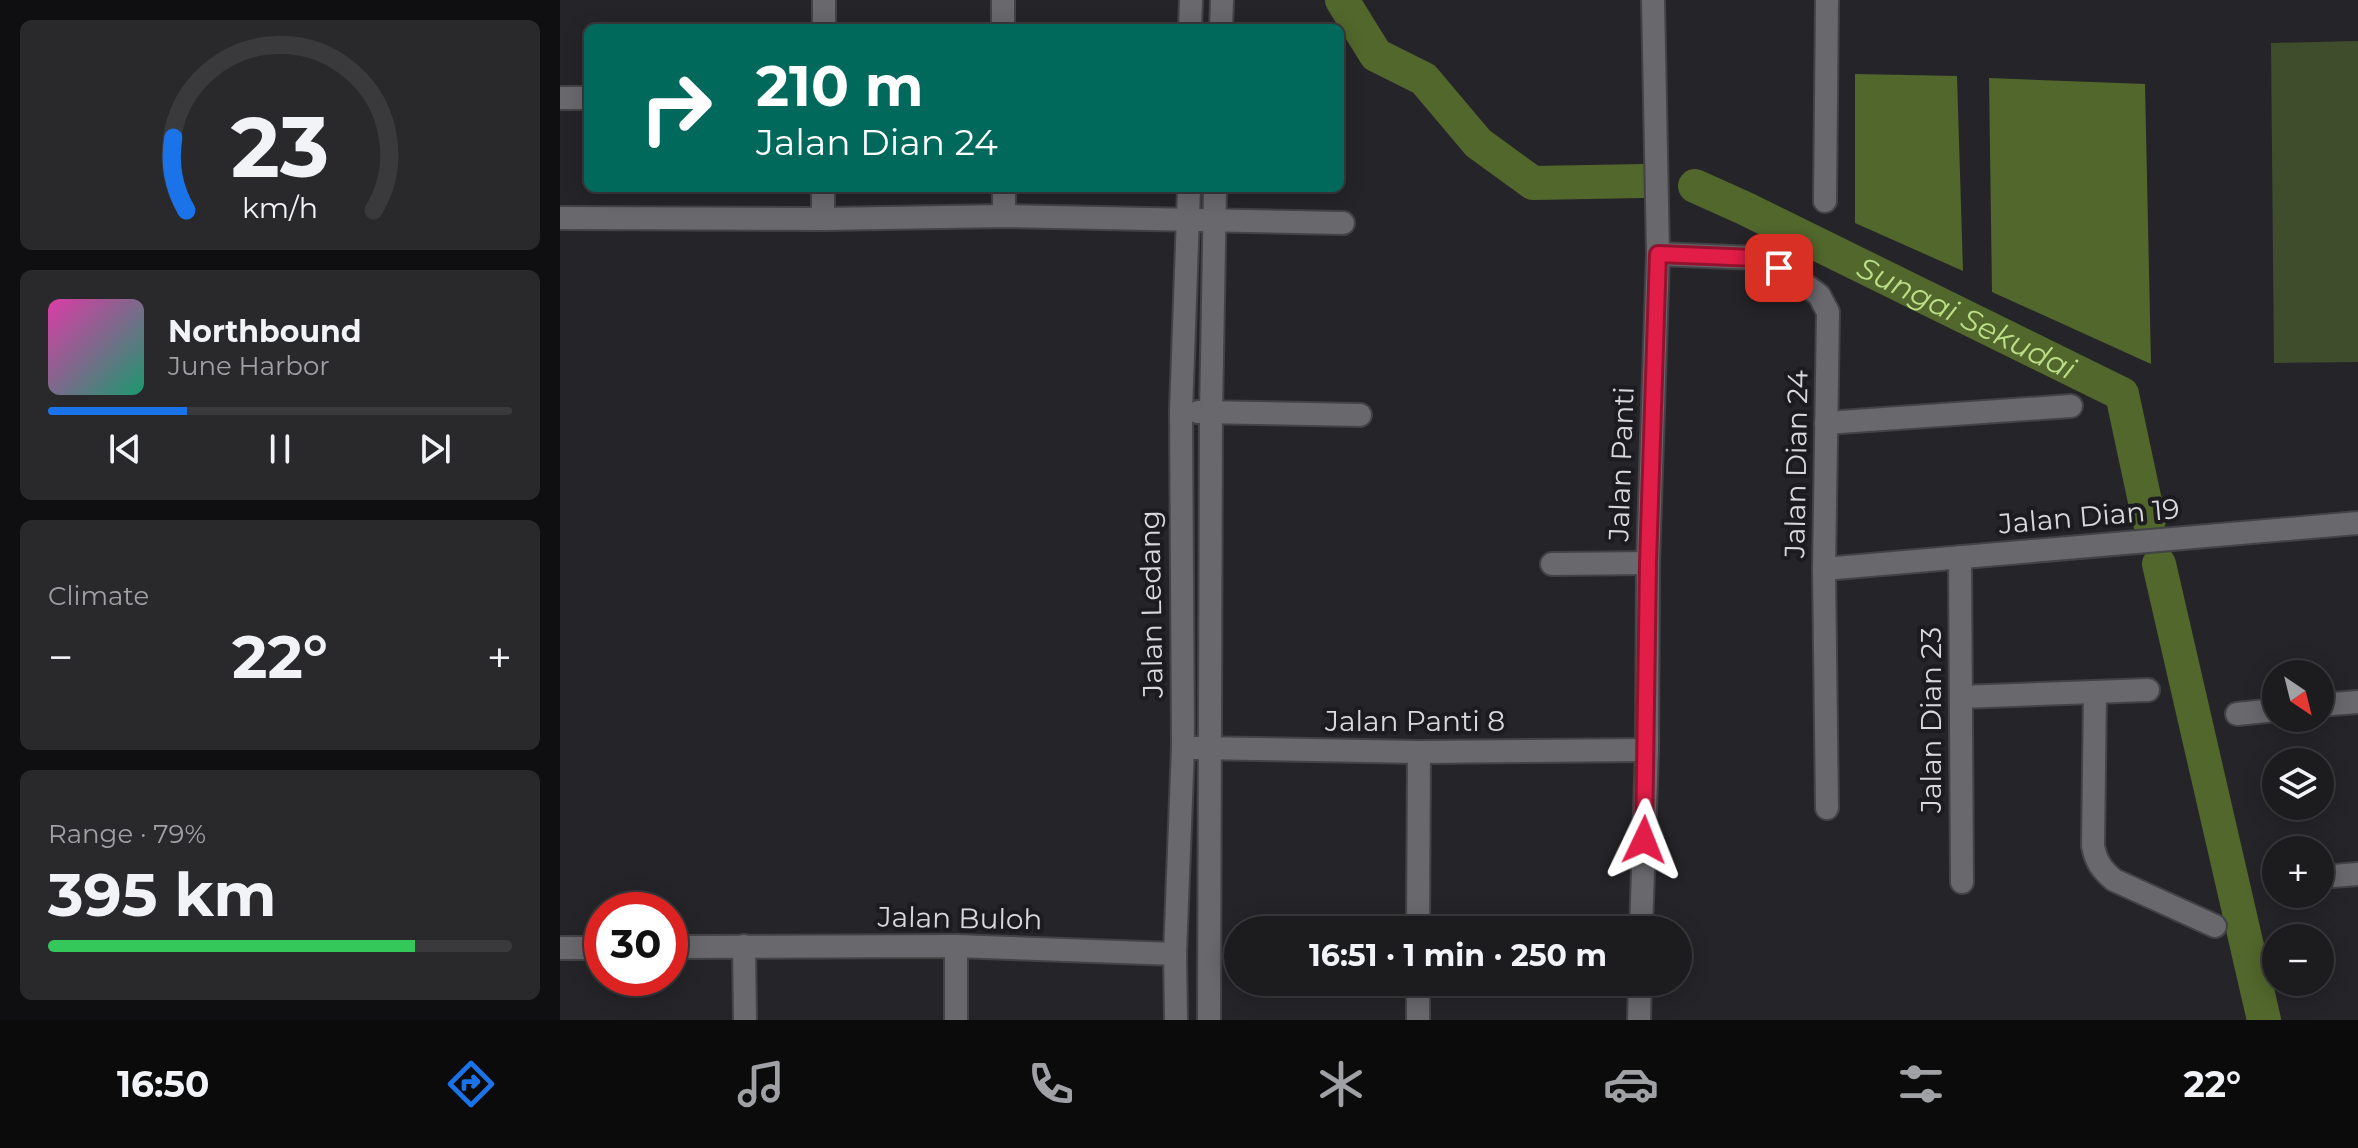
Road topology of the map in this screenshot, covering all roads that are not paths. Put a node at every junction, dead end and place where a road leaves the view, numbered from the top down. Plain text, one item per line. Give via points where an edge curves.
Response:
1 (824, 0) edge
2 (1003, 0) edge
3 (1191, 0) edge
4 (1222, 0) edge
5 (1653, 0) edge
6 (1827, 0) edge
7 (824, 24) edge
8 (1003, 24) edge
9 (1190, 24) edge
10 (1221, 24) edge
11 (560, 98) edge
12 (584, 98) edge
13 (823, 192) edge
14 (1004, 192) edge
15 (1189, 192) edge
16 (1215, 192) edge
17 (1825, 201) dead end
18 (1004, 216) junction
19 (560, 218) edge
20 (823, 219) junction
21 (1189, 220) junction
22 (1214, 221) junction
23 (1343, 223) dead end
24 (1658, 254) junction
25 (2071, 406) dead end
26 (1181, 411) junction
27 (1211, 413) junction
28 (1360, 415) dead end
29 (1826, 423) junction
30 (2358, 523) edge
31 (1960, 557) junction
32 (1648, 563) junction
33 (1552, 564) dead end
34 (1824, 569) junction
35 (2148, 690) dead end
36 (2095, 692) junction
37 (1961, 697) junction
38 (2358, 702) edge
39 (2334, 704) edge
40 (2262, 711) edge
41 (2237, 714) dead end
42 (1183, 747) junction
43 (1211, 748) junction
44 (1647, 750) junction
45 (1419, 752) junction
46 (1827, 808) dead end
47 (2358, 874) edge
48 (2334, 876) edge
49 (1962, 882) dead end
50 (1418, 916) edge
51 (1641, 916) edge
52 (2215, 926) dead end
53 (744, 946) junction
54 (956, 946) junction
55 (688, 947) edge
56 (560, 948) edge
57 (584, 948) edge
58 (1175, 954) junction
59 (1418, 996) edge
60 (1640, 996) edge
61 (745, 1020) edge
62 (956, 1020) edge
63 (1176, 1020) edge
64 (1209, 1020) edge
65 (1418, 1020) edge
66 (1639, 1020) edge

1 - 7 street
2 - 8 street
3 - 9 street
4 - 10 street
5 - 24 street, Jalan Panti
6 - 17 street
11 - 12 street
13 - 20 street
14 - 18 street
15 - 21 street, Jalan Ledang
16 - 22 street
18 - 20 street
18 - 21 street
19 - 20 street
21 - 22 street
21 - 26 street, Jalan Ledang
22 - 23 street
22 - 27 street
24 - 29 street, Jalan Dian 24 via 1755,258 1819,295 1828,312
24 - 32 street, Jalan Panti
25 - 29 street
26 - 27 street
26 - 42 street, Jalan Ledang
27 - 28 street
27 - 43 street
29 - 34 street, Jalan Dian 24
30 - 31 street, Jalan Dian 19
31 - 34 street, Jalan Dian 19
31 - 37 street, Jalan Dian 23
32 - 33 street
32 - 44 street, Jalan Panti
34 - 46 street, Jalan Dian 24
35 - 36 street
36 - 37 street
36 - 52 street via 2096,861 2114,880
37 - 49 street, Jalan Dian 23
38 - 39 street
40 - 41 street
42 - 43 street, Jalan Panti 8
42 - 58 street, Jalan Ledang
43 - 45 street, Jalan Panti 8
43 - 64 street
44 - 45 street, Jalan Panti 8
44 - 51 street, Jalan Panti
45 - 50 street
47 - 48 street
53 - 54 street, Jalan Buloh
53 - 55 street, Jalan Buloh
53 - 61 street
54 - 58 street, Jalan Buloh
54 - 62 street
56 - 57 street
58 - 63 street, Jalan Ledang
59 - 65 street
60 - 66 street

